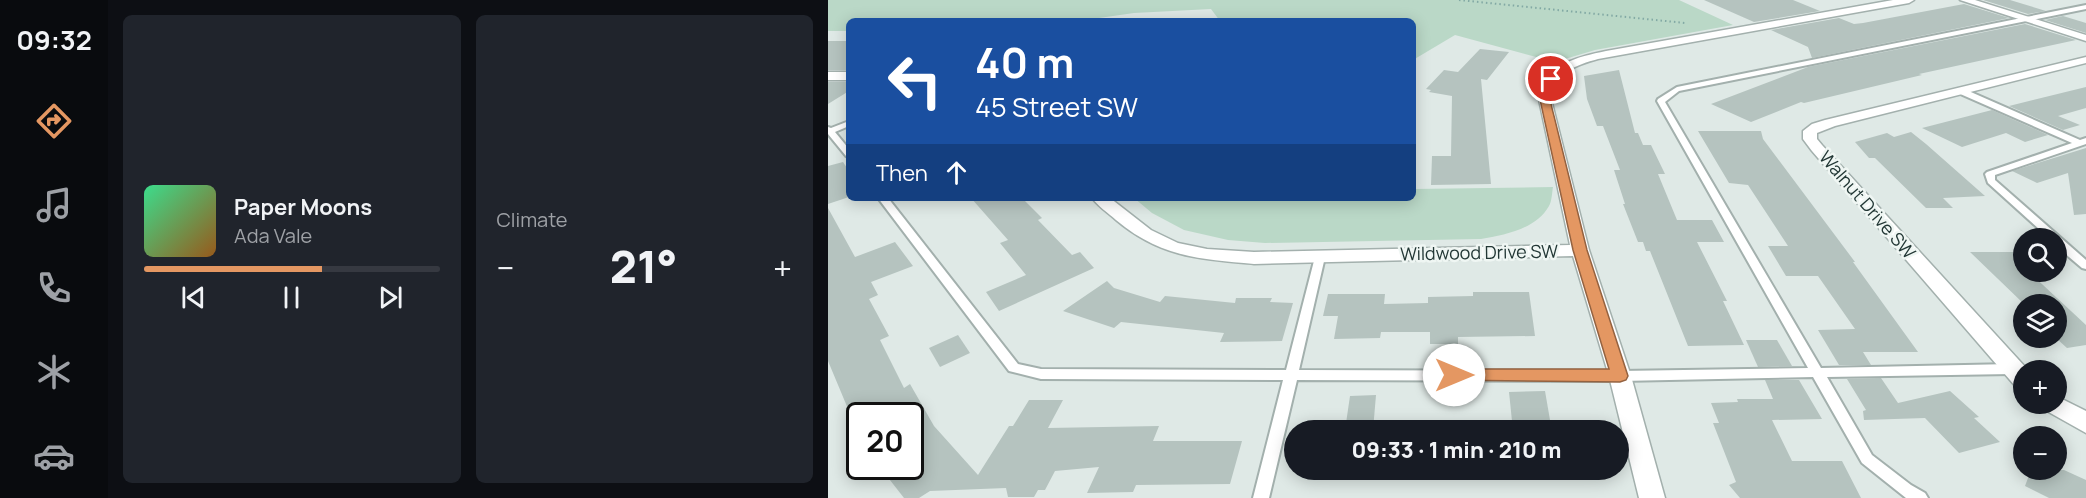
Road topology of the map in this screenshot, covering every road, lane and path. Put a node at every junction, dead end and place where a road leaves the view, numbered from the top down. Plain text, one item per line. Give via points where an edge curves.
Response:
1 (1459, 0) edge
2 (1910, 0) edge
3 (1965, 0) edge
4 (2086, 7) edge
5 (2028, 20) junction
6 (1693, 24) dead end
7 (2086, 38) edge
8 (2086, 60) edge
9 (828, 76) edge
10 (846, 76) edge
11 (1961, 91) junction
12 (846, 124) edge
13 (829, 130) edge
14 (2083, 143) edge
15 (846, 150) edge
16 (885, 201) edge
17 (1104, 201) edge
18 (2044, 228) edge
19 (2067, 249) edge
20 (1580, 250) junction
21 (1320, 257) junction
22 (2086, 266) edge
23 (2013, 369) edge
24 (1816, 372) junction
25 (1290, 375) junction
26 (2013, 375) edge
27 (1620, 376) junction
28 (2067, 412) edge
29 (2086, 423) edge
30 (1261, 498) edge
31 (1652, 498) edge
32 (1920, 498) edge

1 - 6 path
2 - 20 street, Wildwood Drive SW via 1606,54 1583,59 1559,71 1545,87 1544,95
3 - 5 street
4 - 5 lane
5 - 7 street
5 - 24 lane via 1677,89 1661,101
8 - 11 street, Walnut Drive SW
9 - 10 street
11 - 14 lane
11 - 23 street, Walnut Drive SW via 1817,127 1810,131 1810,139
12 - 13 lane
13 - 15 lane
14 - 18 lane via 1990,174 1991,181
16 - 25 lane via 1014,368 1041,375
17 - 21 street, Wildwood Drive SW via 1140,231 1178,249 1254,258
19 - 22 lane
20 - 21 street, Wildwood Drive SW
20 - 27 street
21 - 25 lane
24 - 26 lane
24 - 27 lane
24 - 32 lane via 1867,459
25 - 27 lane
25 - 30 lane
27 - 31 street
28 - 29 street

